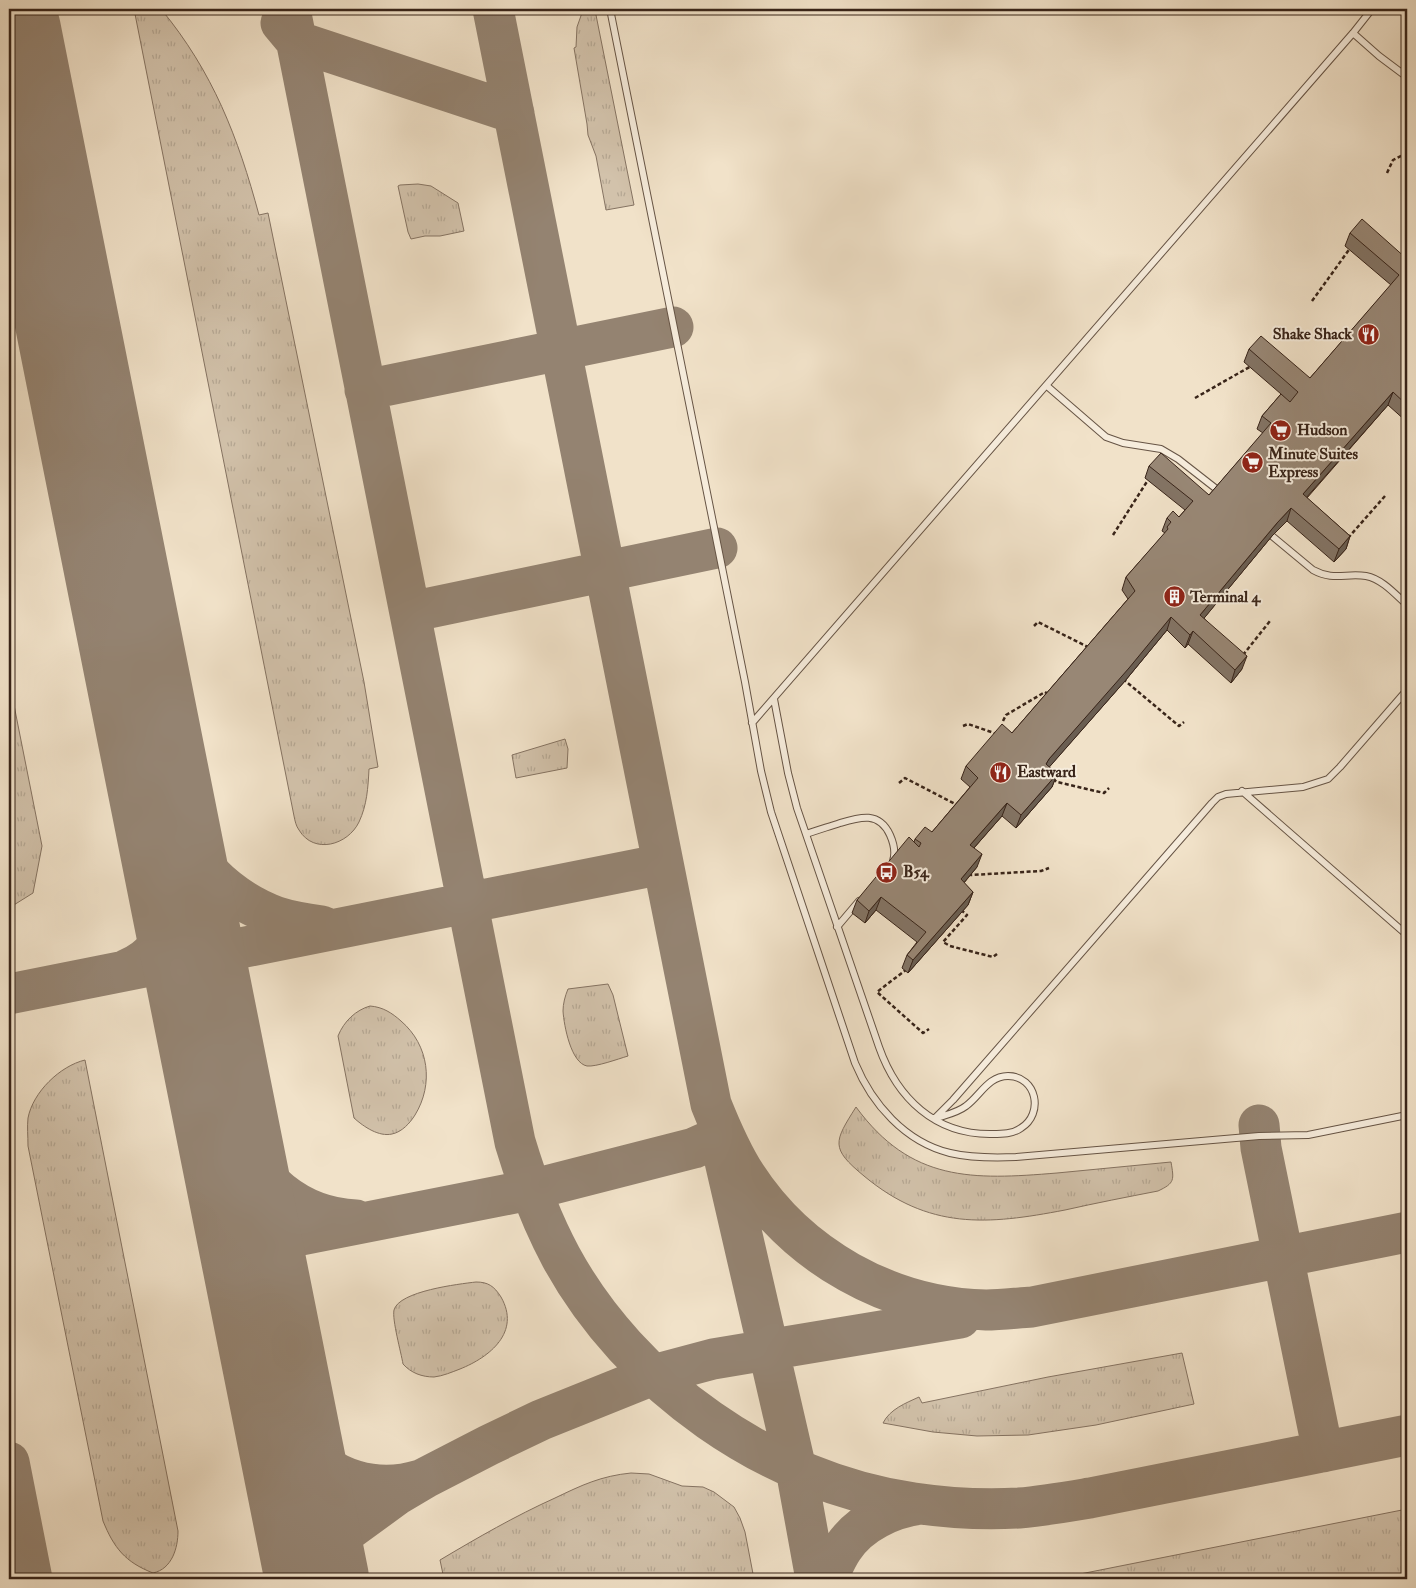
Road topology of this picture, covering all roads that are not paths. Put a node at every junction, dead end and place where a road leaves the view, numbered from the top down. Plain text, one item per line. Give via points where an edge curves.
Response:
1 (610, 9) edge
2 (1372, 9) edge
3 (1353, 33) junction
4 (1407, 77) edge
5 (1047, 386) junction
6 (1219, 491) edge
7 (1272, 536) edge
8 (1407, 605) edge
9 (1407, 690) edge
10 (774, 699) junction
11 (752, 723) junction
12 (1242, 791) junction
13 (806, 834) junction
14 (889, 867) edge
15 (861, 899) edge
16 (837, 927) junction
17 (1407, 935) edge
18 (1407, 1115) edge
19 (934, 1119) junction

1 - 11 lane
2 - 3 lane
3 - 4 lane
3 - 5 lane
5 - 6 lane via 1106,437 1161,450
5 - 10 lane
7 - 8 lane via 1320,574 1375,579
9 - 12 lane via 1328,779 1303,787
10 - 11 lane
10 - 13 lane via 788,773
11 - 18 lane via 771,812 860,1073 871,1095 888,1116 922,1142 948,1153 999,1158 1260,1136 1308,1135
12 - 17 lane
12 - 19 lane via 1218,797 1207,808
13 - 14 lane via 869,817 887,829 893,843 895,856
13 - 16 lane
15 - 16 lane
16 - 19 lane via 888,1071 903,1093
19 - 19 lane via 971,1133 1014,1132 1025,1126 1034,1114 1035,1099 1023,1081 1002,1077 988,1084 966,1106

